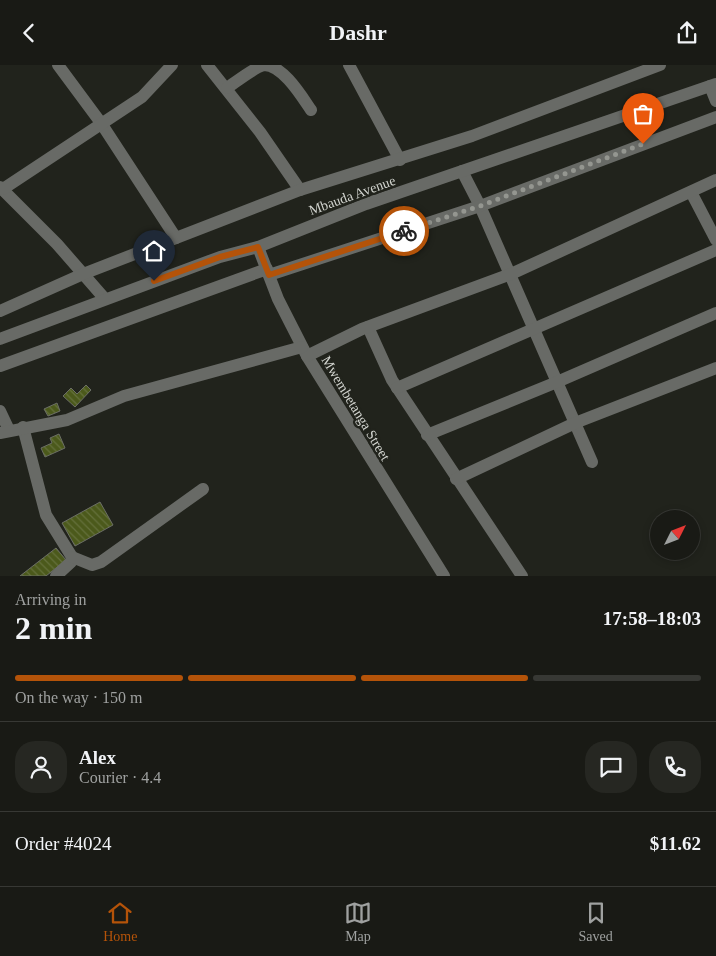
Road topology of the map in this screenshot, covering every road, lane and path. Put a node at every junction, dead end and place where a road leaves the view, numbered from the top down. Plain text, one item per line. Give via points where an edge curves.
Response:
1 (58, 65) edge
2 (172, 65) edge
3 (207, 65) edge
4 (348, 65) edge
5 (660, 65) edge
6 (713, 85) edge
7 (227, 88) junction
8 (716, 101) edge
9 (311, 110) dead end
10 (716, 117) edge
11 (101, 123) junction
12 (400, 160) junction
13 (462, 171) junction
14 (716, 180) edge
15 (1, 188) edge
16 (300, 190) junction
17 (691, 191) junction
18 (480, 206) junction
19 (176, 238) junction
20 (716, 240) edge
21 (258, 247) junction
22 (716, 250) edge
23 (268, 272) junction
24 (83, 274) junction
25 (511, 274) junction
26 (105, 299) junction
27 (0, 311) edge
28 (716, 313) edge
29 (368, 327) junction
30 (534, 328) junction
31 (0, 339) edge
32 (304, 351) junction
33 (0, 366) edge
34 (716, 368) edge
35 (557, 382) junction
36 (397, 388) junction
37 (0, 411) edge
38 (575, 423) junction
39 (23, 427) junction
40 (4, 432) edge
41 (427, 435) junction
42 (592, 462) dead end
43 (456, 479) junction
44 (203, 489) dead end
45 (72, 557) junction
46 (56, 576) edge
47 (444, 576) edge
48 (522, 576) edge

1 - 11 street
2 - 11 street via 142,97
3 - 7 street
4 - 12 street
5 - 12 street
6 - 8 street
6 - 13 street, Mbauda Avenue
7 - 9 street via 264,65 276,67 288,76
7 - 16 street
10 - 18 street
11 - 15 street
11 - 19 street
12 - 16 street
13 - 18 street
13 - 21 street, Mbauda Avenue via 366,204
14 - 17 street
15 - 24 street via 58,244
16 - 19 street
17 - 20 street
17 - 25 street
18 - 23 street
18 - 25 street
19 - 24 street
21 - 23 street, Mwembetanga Street
21 - 26 street, Mbauda Avenue via 220,257
22 - 30 street
23 - 32 street, Mwembetanga Street
23 - 33 street
24 - 26 street
24 - 27 street
25 - 29 street
25 - 30 street
26 - 31 street, Mbauda Avenue
28 - 35 street
29 - 32 street
29 - 36 street
30 - 35 street
30 - 36 street
32 - 39 street via 124,396 67,420
32 - 47 street, Mwembetanga Street
34 - 38 street
35 - 38 street
35 - 41 street
36 - 41 street
37 - 40 street
38 - 42 street
38 - 43 street
39 - 40 street
39 - 45 street via 46,515
41 - 43 street
43 - 48 street
44 - 45 street via 101,563 92,565
45 - 46 street

